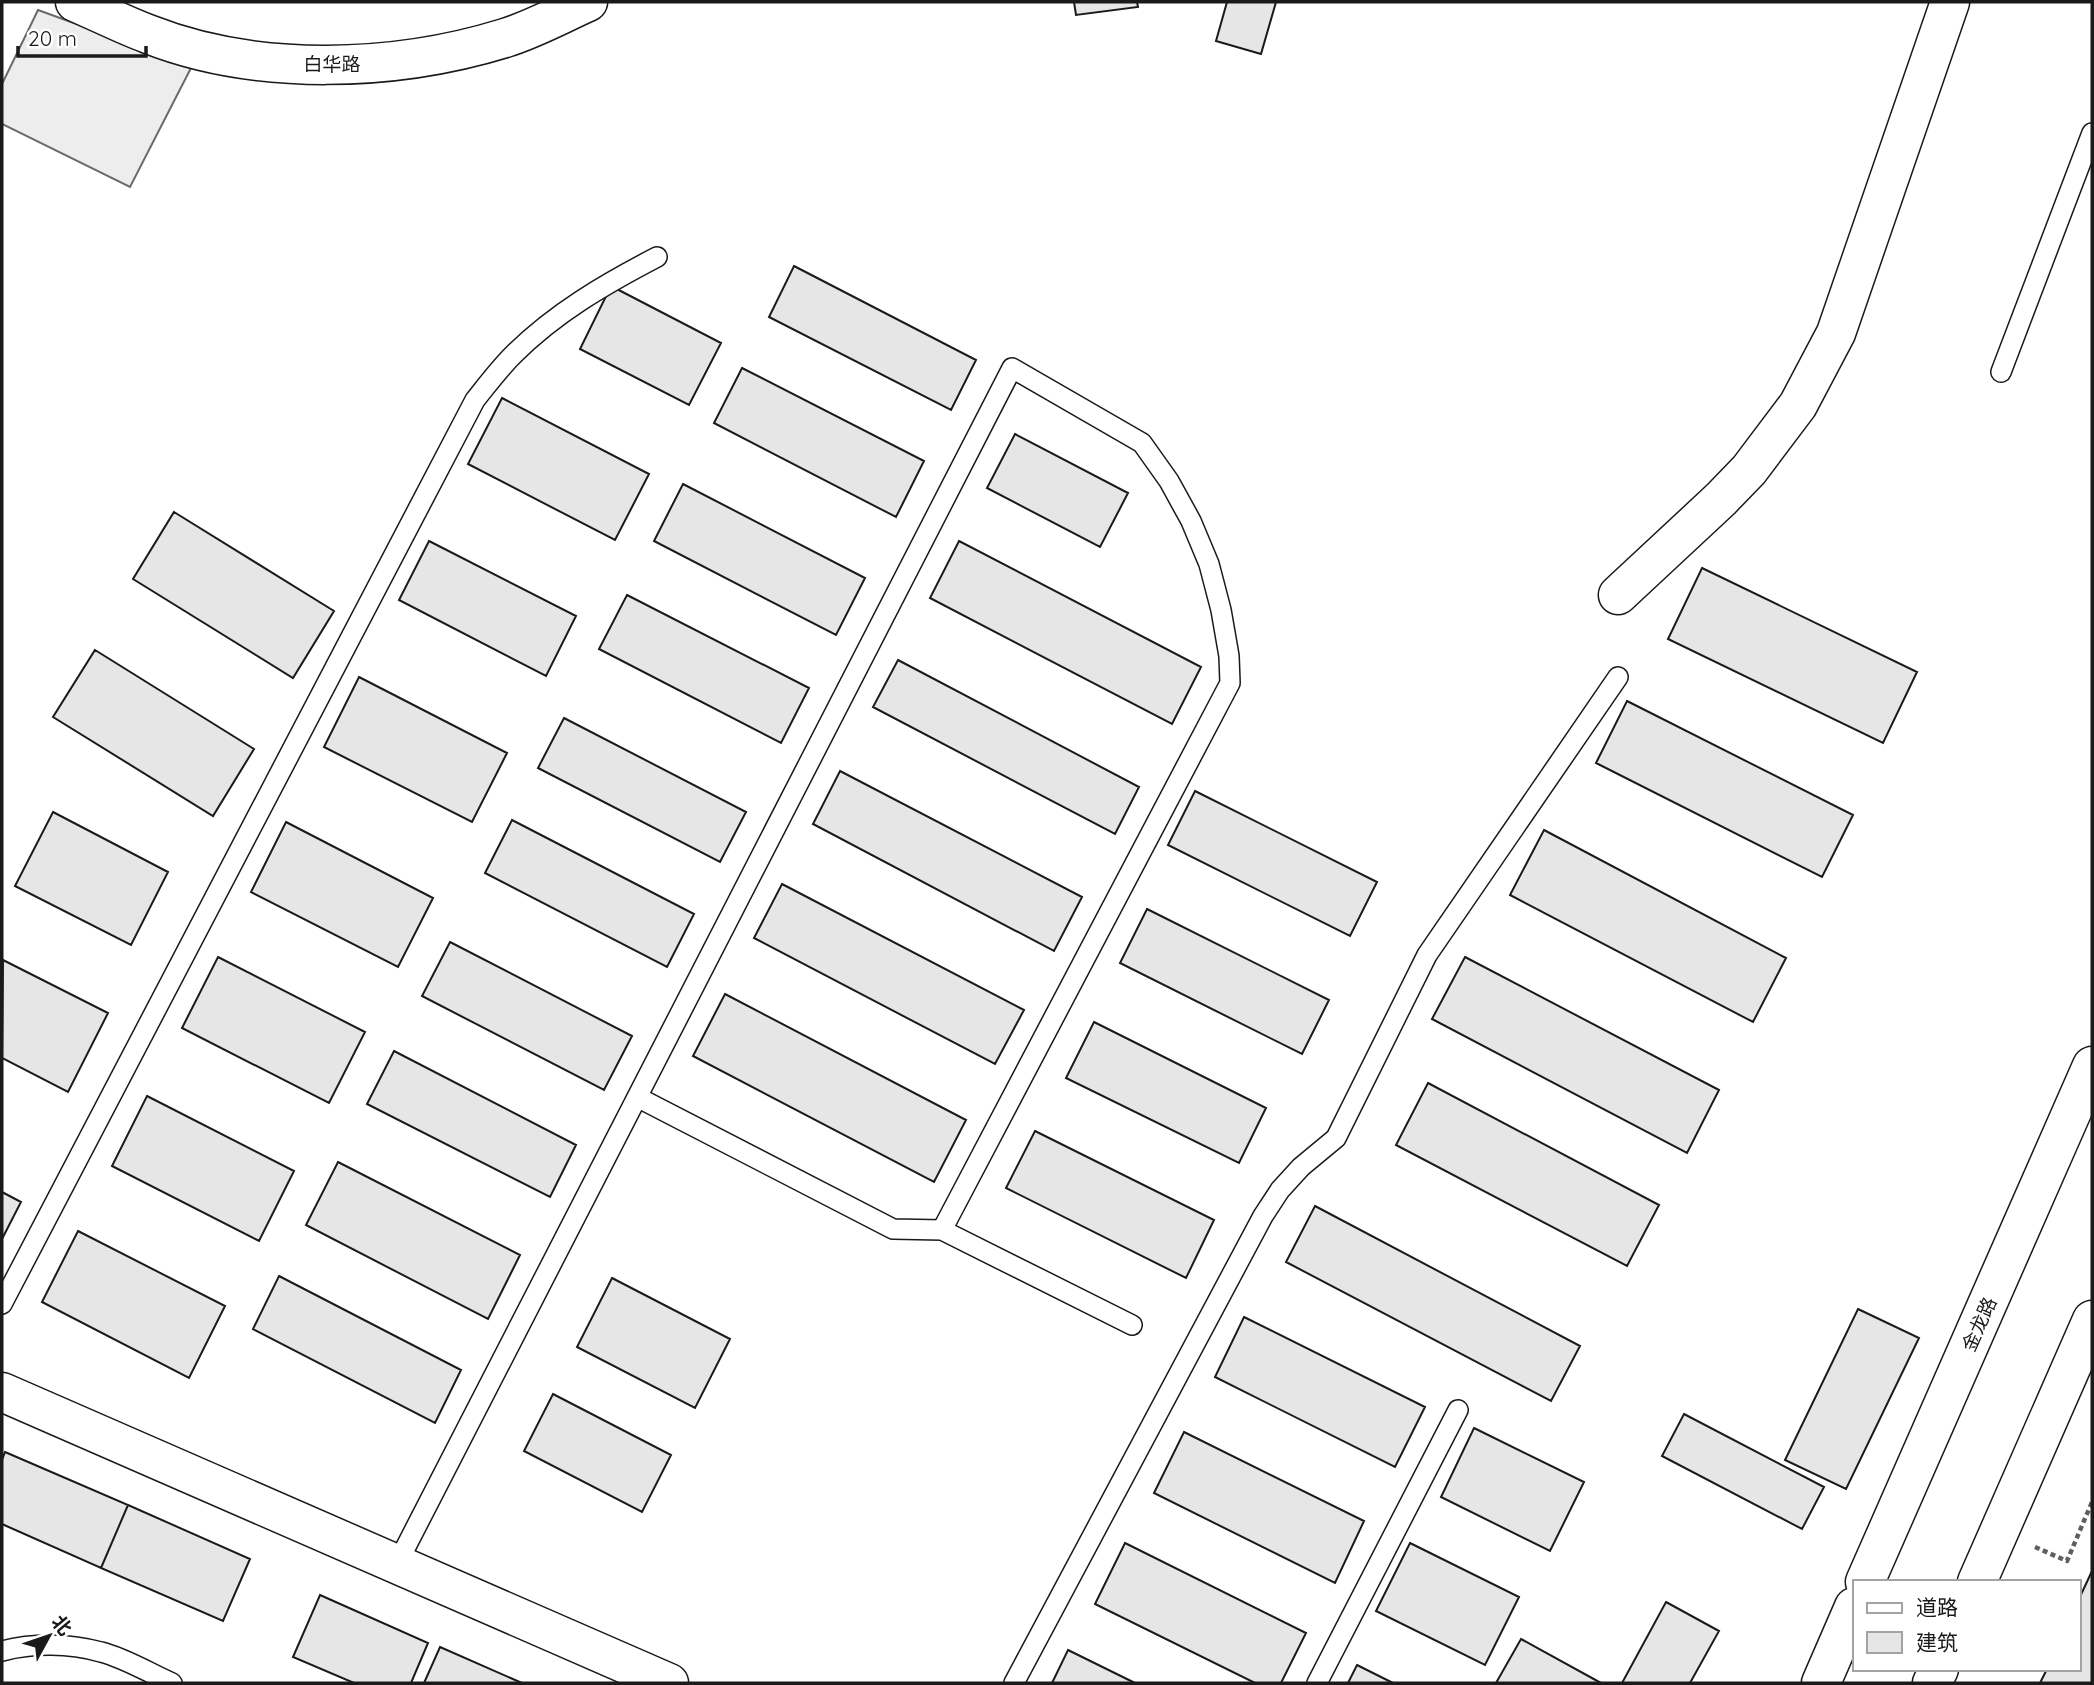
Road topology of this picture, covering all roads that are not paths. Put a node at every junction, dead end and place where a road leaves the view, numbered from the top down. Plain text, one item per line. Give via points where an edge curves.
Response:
1 (75, 2) edge
2 (589, 2) edge
3 (1950, 2) edge
4 (2092, 133) edge
5 (657, 257) dead end
6 (2001, 372) dead end
7 (1618, 595) dead end
8 (1618, 677) dead end
9 (2092, 1066) edge
10 (637, 1097) junction
11 (942, 1230) junction
12 (2, 1304) edge
13 (2092, 1320) edge
14 (1132, 1325) dead end
15 (2, 1392) edge
16 (1458, 1410) dead end
17 (397, 1564) junction
18 (1866, 1580) edge
19 (1978, 1580) edge
20 (1853, 1609) edge
21 (2, 1651) edge
22 (172, 1683) edge
23 (669, 1683) edge
24 (1014, 1683) edge
25 (1317, 1683) edge
26 (1821, 1683) edge

1 - 2 street, 白华路 via 150,35 195,48 288,64 336,65 394,62 451,52 508,37
3 - 7 street via 1836,333 1798,405 1749,470
4 - 6 lane
5 - 12 lane via 546,325 475,400
8 - 24 lane via 1427,955 1336,1138 1301,1167 1263,1216
9 - 18 street, 金龙路
10 - 11 lane via 893,1229
10 - 11 lane via 1012,369 1142,443 1169,481 1209,564 1221,610 1230,683
10 - 17 lane
11 - 14 lane
13 - 19 street
15 - 17 street
16 - 25 lane
17 - 23 street
20 - 26 street
21 - 22 lane via 38,1646 102,1652

